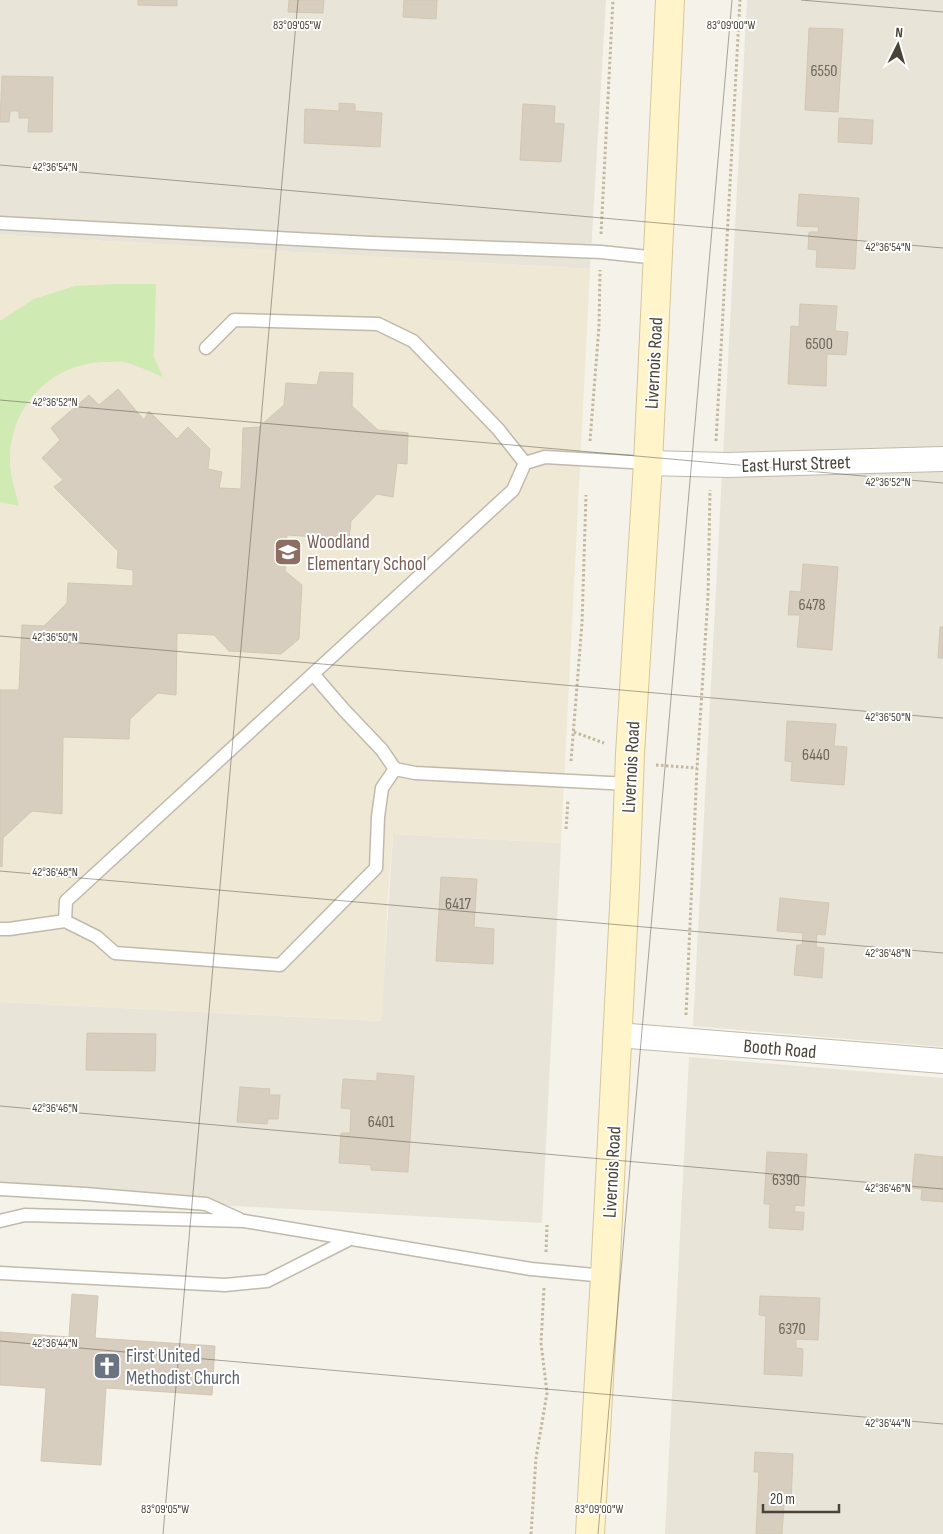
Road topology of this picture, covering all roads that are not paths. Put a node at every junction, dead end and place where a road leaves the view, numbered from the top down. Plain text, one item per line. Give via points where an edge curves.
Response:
1 (670, 0) edge
2 (0, 223) edge
3 (658, 258) junction
4 (206, 348) dead end
5 (943, 459) edge
6 (648, 463) junction
7 (524, 464) junction
8 (313, 674) junction
9 (395, 769) junction
10 (629, 784) junction
11 (65, 921) junction
12 (0, 929) edge
13 (617, 1035) junction
14 (943, 1061) edge
15 (0, 1189) edge
16 (0, 1221) edge
17 (244, 1221) junction
18 (350, 1239) junction
19 (0, 1273) edge
20 (605, 1276) junction
21 (590, 1534) edge

1 - 3 street, Livernois Road
2 - 3 lane via 601,252
3 - 6 street, Livernois Road
4 - 7 lane via 234,320 378,324 413,341 498,428
5 - 6 street, East Hurst Street via 727,465
6 - 7 lane via 545,457
6 - 10 street, Livernois Road
7 - 8 lane via 513,490
8 - 9 lane via 382,750
8 - 11 lane via 66,901
9 - 10 lane via 416,773
9 - 11 lane via 382,788 376,868 280,965 115,953 97,937
10 - 13 street, Livernois Road
11 - 12 lane
13 - 14 street, Booth Road
13 - 20 street, Livernois Road
15 - 17 lane via 206,1204
16 - 17 lane via 25,1214
17 - 18 lane
18 - 19 lane via 267,1281 250,1283 225,1285
18 - 20 lane via 545,1271
20 - 21 street, Livernois Road

